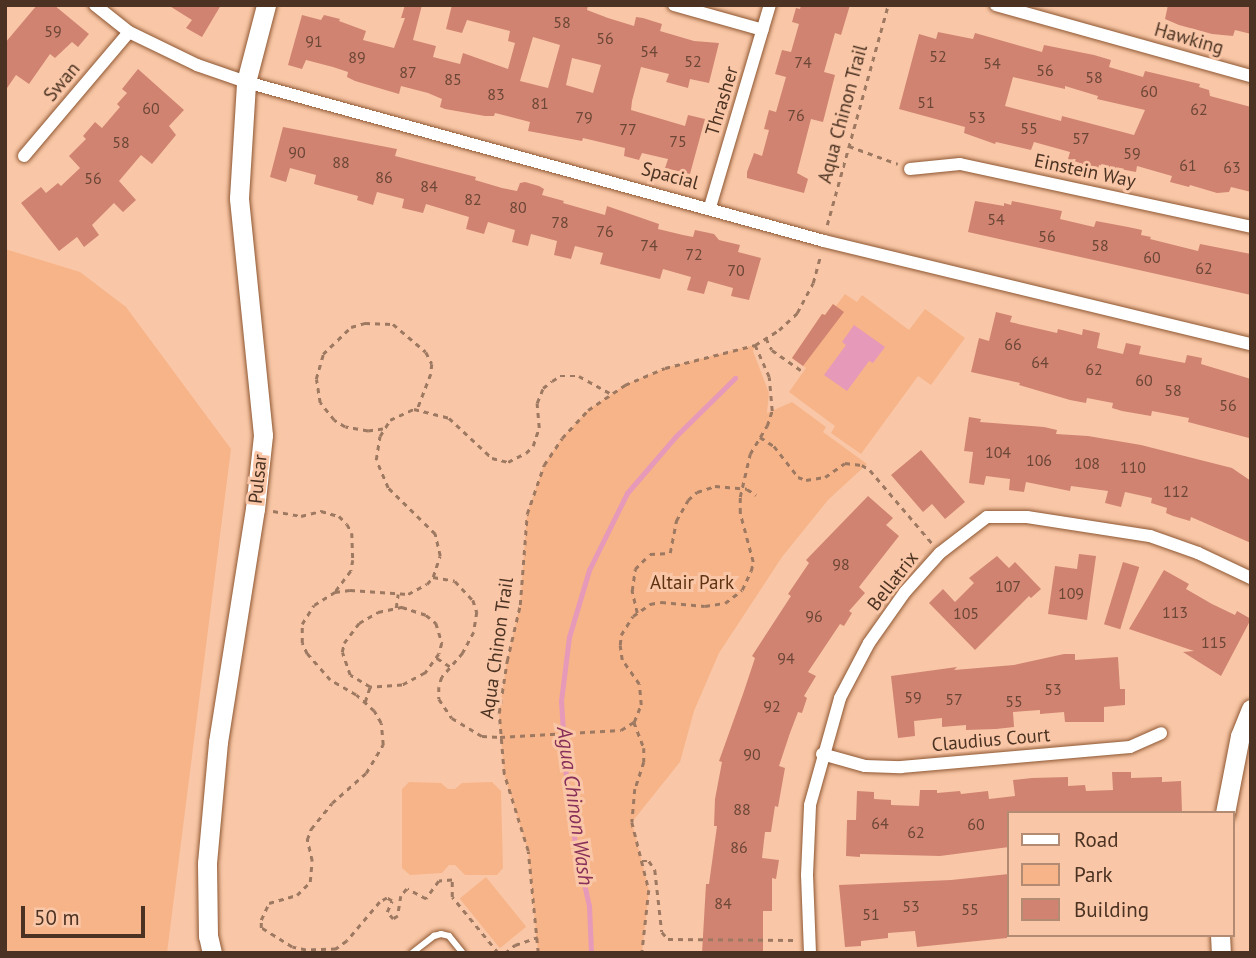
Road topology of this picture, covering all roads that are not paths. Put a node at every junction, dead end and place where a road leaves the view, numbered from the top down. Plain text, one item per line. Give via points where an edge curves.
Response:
1 (95, 5) edge
2 (266, 5) edge
3 (674, 5) edge
4 (770, 5) edge
5 (996, 5) edge
6 (763, 30) junction
7 (129, 32) junction
8 (1251, 76) edge
9 (246, 82) junction
10 (24, 156) dead end
11 (910, 169) road end
12 (710, 207) junction
13 (1251, 228) edge
14 (1251, 344) edge
15 (1251, 579) edge
16 (1251, 709) edge
17 (1161, 733) dead end
18 (822, 754) junction
19 (1225, 811) edge
20 (809, 946) edge
21 (212, 953) edge
22 (412, 953) edge
23 (463, 953) edge

1 - 7 street, Spacial
2 - 9 street, Pulsar
3 - 6 street
4 - 6 street, Thrasher
5 - 8 street, Hawking
6 - 12 street, Thrasher
7 - 9 street, Spacial
7 - 10 street, Swan
9 - 12 street, Spacial
9 - 21 street, Pulsar via 239,198 263,435 256,509 218,742 207,863
11 - 13 street, Einstein Way via 960,164
12 - 14 street, Spacial via 824,241
15 - 18 street, Bellatrix via 1150,536 1027,517 987,517 940,552 869,643 840,698
16 - 19 street via 1240,736
17 - 18 street, Claudius Court via 1130,747 901,767 865,766
18 - 20 street, Bellatrix via 810,805
22 - 23 lane via 441,934 449,936

